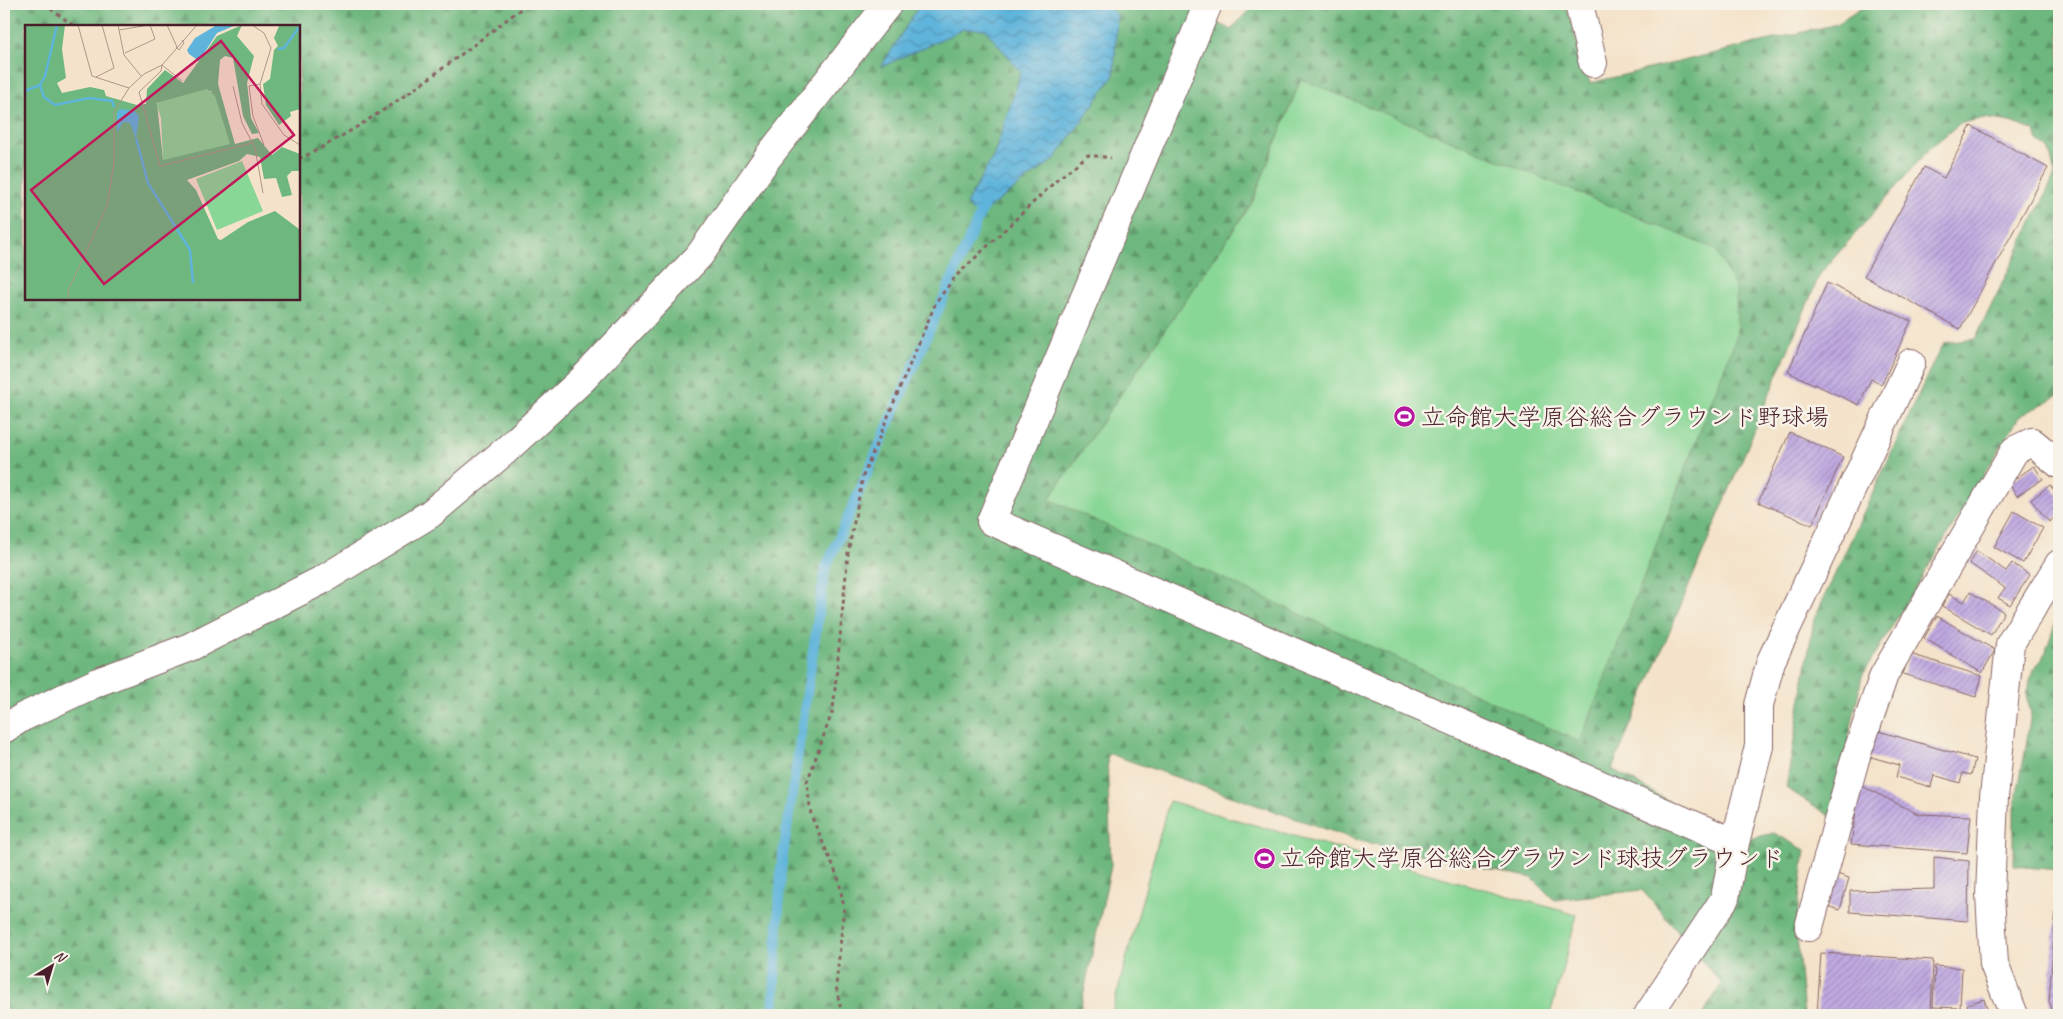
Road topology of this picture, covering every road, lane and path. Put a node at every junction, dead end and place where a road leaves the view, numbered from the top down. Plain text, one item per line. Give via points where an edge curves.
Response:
1 (44, 4) edge
2 (527, 4) edge
3 (888, 4) edge
4 (1208, 4) edge
5 (1579, 4) edge
6 (73, 25) edge
7 (1593, 63) dead end
8 (300, 159) edge
9 (1142, 160) junction
10 (1911, 363) dead end
11 (2059, 464) edge
12 (2059, 564) edge
13 (4, 729) edge
14 (1735, 843) junction
15 (1809, 926) dead end
16 (842, 1015) edge
17 (1648, 1015) edge
18 (2014, 1015) edge

1 - 6 path
2 - 8 path via 430,78 336,141
3 - 13 street via 768,157 699,256 583,379 430,514 322,580 190,647 98,682
4 - 9 street
5 - 7 street
9 - 14 street via 991,521
9 - 16 path via 1088,155 1059,178 956,276 936,302 863,476 848,553 833,710 806,782 811,815 839,880 844,908 836,986
10 - 14 street via 1771,661 1759,706 1759,746
11 - 15 street via 2032,442 2015,450 1884,675 1855,759
12 - 18 street via 2010,644 1994,796 1990,895 1994,964
14 - 17 street via 1725,898

